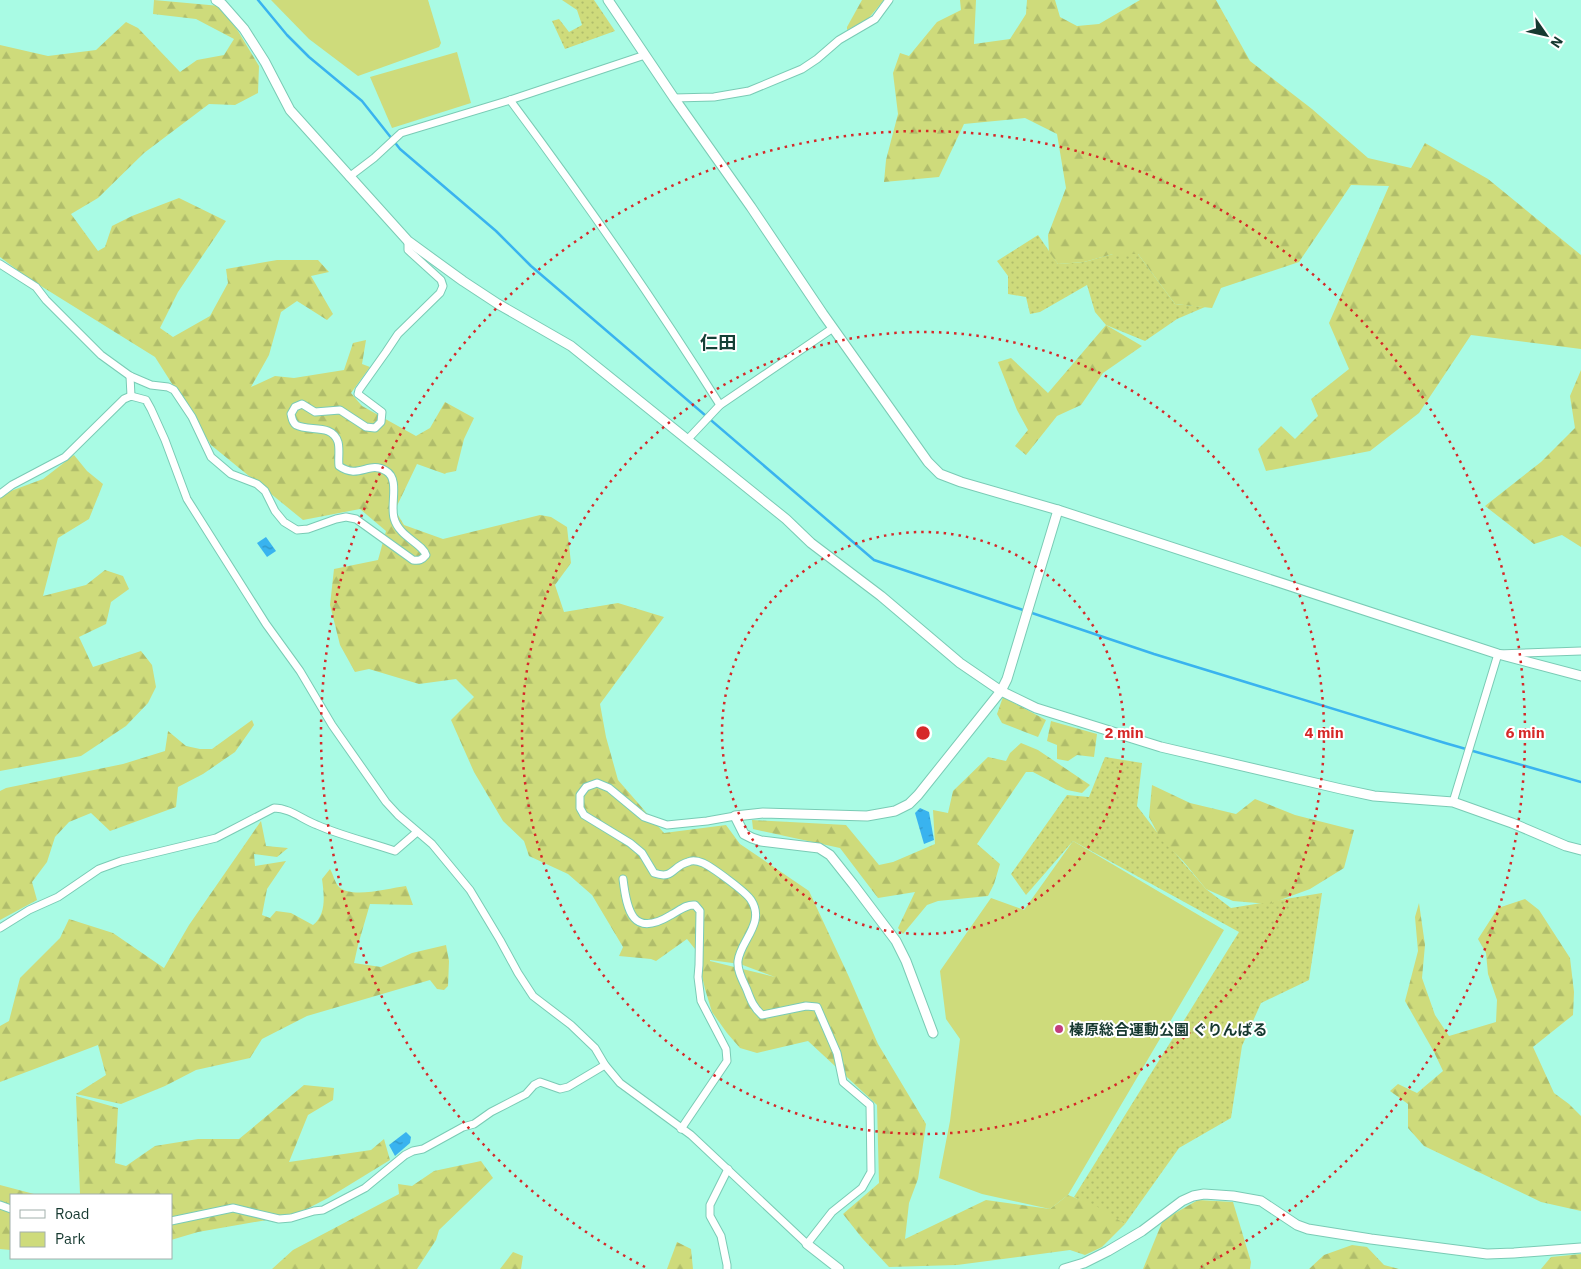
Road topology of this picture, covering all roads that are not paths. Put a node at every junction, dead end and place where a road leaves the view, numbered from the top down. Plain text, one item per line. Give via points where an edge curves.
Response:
1 (216, 0) edge
2 (608, 0) edge
3 (889, 0) edge
4 (645, 54) junction
5 (674, 98) junction
6 (510, 100) junction
7 (349, 176) junction
8 (408, 241) junction
9 (0, 264) edge
10 (833, 328) junction
11 (130, 376) junction
12 (131, 396) junction
13 (720, 405) junction
14 (688, 439) junction
15 (0, 494) edge
16 (1058, 510) junction
17 (1581, 650) edge
18 (1498, 654) junction
19 (1581, 676) edge
20 (1001, 691) junction
21 (1453, 802) junction
22 (735, 816) junction
23 (417, 832) junction
24 (1581, 850) edge
25 (623, 879) dead end
26 (0, 928) edge
27 (933, 1033) dead end
28 (605, 1065) junction
29 (682, 1129) junction
30 (728, 1169) junction
31 (172, 1220) edge
32 (807, 1244) junction
33 (1581, 1248) edge
34 (726, 1269) edge
35 (839, 1269) edge
36 (1064, 1269) edge

1 - 7 street via 244,29 290,110
2 - 4 street
3 - 5 street via 875,19 839,40 802,69 749,91 714,97
4 - 5 street
4 - 6 street
5 - 10 street
6 - 7 street via 401,133
6 - 13 street via 563,171
7 - 8 street
8 - 11 street via 408,250 441,280 442,286 440,293 398,334 359,390 358,394 382,412 382,422 375,428 366,427 340,410 315,412 302,404 295,406 291,414 296,425 327,431 335,437 339,466 345,471 356,472 372,467 390,473 394,480 392,514 396,526 425,550 423,559 413,560 356,519 346,517 297,530 284,522 261,487 230,474 211,457 192,416 174,390
8 - 14 street via 462,281 571,346
9 - 11 street via 36,287 101,355
10 - 13 street
10 - 16 street via 928,462 940,474
11 - 12 street
12 - 15 street via 124,399 65,457
12 - 23 street via 146,400 152,409 187,499 332,725 386,802
13 - 14 street
14 - 20 street via 960,663
16 - 18 street
16 - 20 street
17 - 18 street
18 - 19 street
18 - 21 street
20 - 21 street via 1036,708 1161,747 1374,796
20 - 22 street via 918,795 895,811 868,816 763,812
21 - 24 street
22 - 27 street via 744,834 752,838 819,848 830,855 896,941
22 - 32 street via 667,825 644,817 609,788 597,784 586,787 580,795 580,808 584,815 630,843 642,853 654,873 663,876 689,861 702,862 751,900 754,926 738,961 754,1009 762,1016 806,1006 816,1007 837,1053 843,1082 870,1104 871,1172 862,1188 832,1212
23 - 26 street via 395,850 324,828 282,808 274,808 216,838 98,869 58,897
23 - 28 street via 432,844 470,890 533,996 571,1025 595,1048
25 - 29 street via 626,900 639,923 660,922 689,904 700,911 698,977 701,1001 728,1057
28 - 29 street via 620,1082
28 - 31 street via 568,1087 560,1089 540,1082 534,1085 526,1094 474,1124 423,1150 405,1155 365,1188 323,1210 279,1220 233,1208
29 - 30 street
30 - 32 street
30 - 34 street via 710,1205 710,1216 721,1236
32 - 35 street
33 - 36 street via 1487,1254 1371,1239 1308,1229 1261,1201 1204,1194 1182,1201 1142,1231 1084,1263

